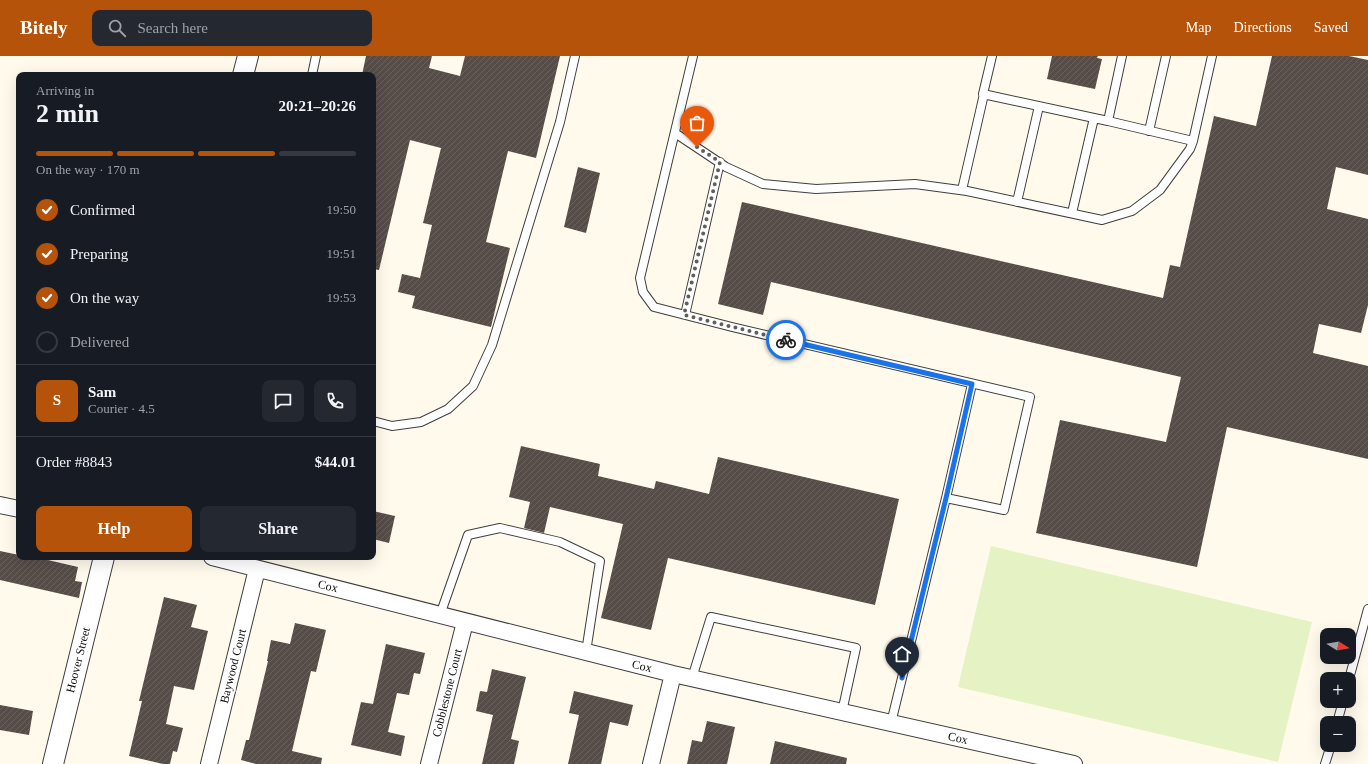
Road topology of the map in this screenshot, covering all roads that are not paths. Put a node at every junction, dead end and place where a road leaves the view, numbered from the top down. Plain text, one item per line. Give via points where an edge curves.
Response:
1 (248, 56) edge
2 (316, 56) edge
3 (575, 56) edge
4 (693, 56) edge
5 (992, 56) edge
6 (1122, 56) edge
7 (1166, 56) edge
8 (1212, 56) edge
9 (244, 72) edge
10 (313, 72) edge
11 (984, 94) junction
12 (1039, 106) junction
13 (1094, 118) junction
14 (1108, 121) junction
15 (1149, 130) junction
16 (674, 132) junction
17 (1193, 141) junction
18 (720, 162) junction
19 (962, 190) junction
20 (1017, 202) junction
21 (1072, 214) junction
22 (684, 315) junction
23 (972, 384) junction
24 (376, 422) edge
25 (946, 498) junction
26 (0, 505) edge
27 (16, 508) edge
28 (103, 560) edge
29 (224, 560) edge
30 (257, 568) junction
31 (1368, 609) edge
32 (440, 615) junction
33 (465, 622) junction
34 (586, 652) junction
35 (1351, 672) edge
36 (673, 674) junction
37 (692, 678) junction
38 (842, 712) junction
39 (891, 723) junction
40 (1329, 752) edge
41 (53, 764) edge
42 (209, 764) edge
43 (429, 764) edge
44 (651, 764) edge
45 (1074, 764) edge
46 (1326, 764) edge

1 - 9 street
2 - 10 lane
3 - 24 lane via 560,122 492,345 473,386 448,409 421,422 392,426
4 - 16 lane
5 - 11 lane
6 - 14 lane
7 - 15 lane
8 - 17 lane
11 - 12 lane
11 - 19 lane
12 - 13 lane
12 - 20 lane
13 - 14 lane
13 - 21 lane
14 - 15 lane
15 - 17 lane
16 - 18 lane
16 - 22 lane via 640,278 643,292 654,307
17 - 21 lane via 1160,190 1132,211 1102,220
18 - 19 lane via 763,184 816,189 915,184
18 - 22 lane
19 - 20 lane
20 - 21 lane
22 - 23 lane
23 - 25 lane
23 - 25 lane via 1030,397 1004,510
25 - 39 lane
26 - 27 street
28 - 41 street, Hoover Street
29 - 30 street, Cox
30 - 32 street, Cox
30 - 42 street, Baywood Court
31 - 35 lane
32 - 33 street, Cox
32 - 34 lane via 468,535 500,528 560,542 600,561
33 - 34 street, Cox
33 - 43 street, Cobblestone Court
34 - 36 street, Cox
36 - 37 street, Cox
36 - 44 street
37 - 38 street, Cox
37 - 38 lane via 711,617 856,648
38 - 39 street, Cox
39 - 45 street, Cox
40 - 46 lane

